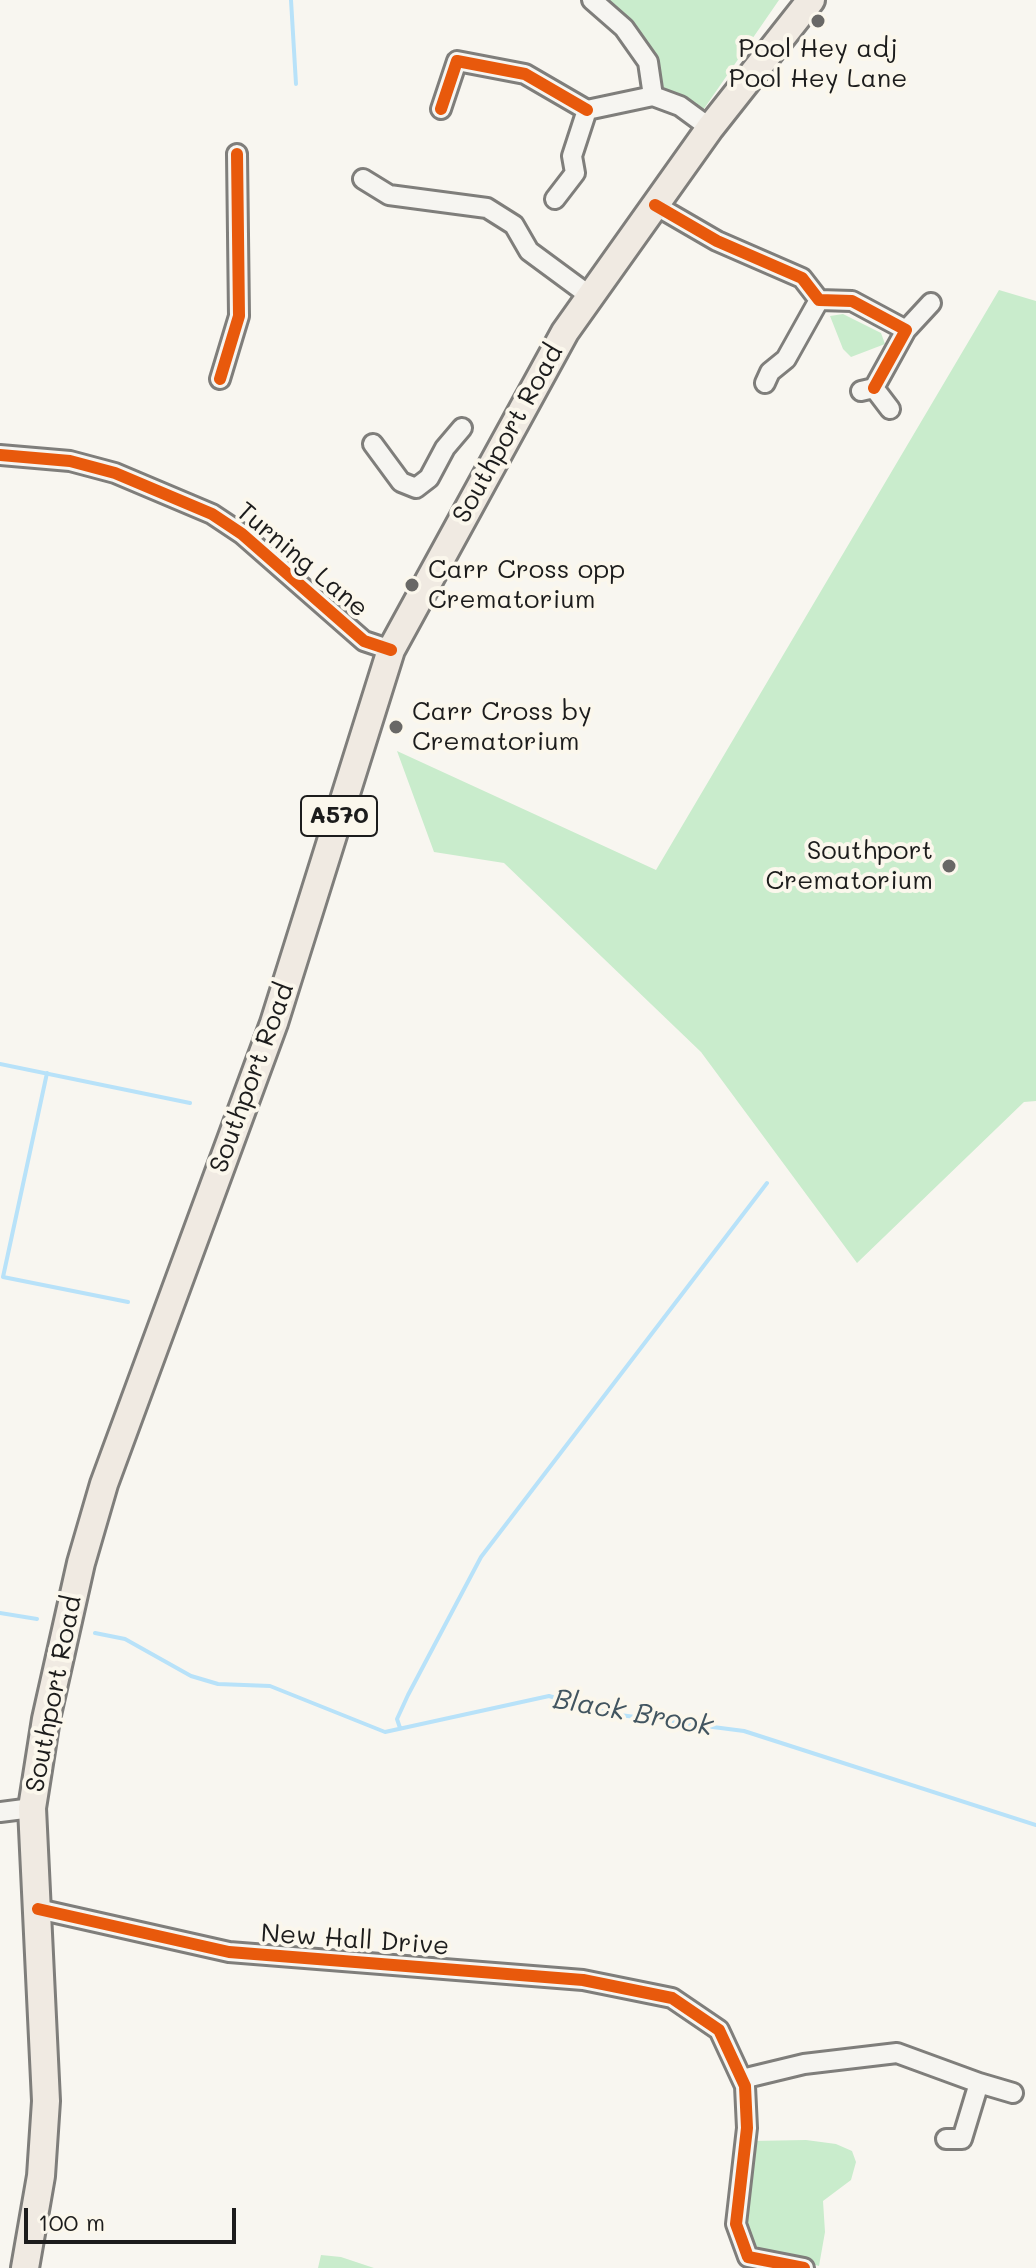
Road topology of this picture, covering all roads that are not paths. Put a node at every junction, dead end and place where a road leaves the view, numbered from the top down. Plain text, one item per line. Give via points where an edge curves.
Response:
1 (592, 0) edge
2 (811, 0) edge
3 (653, 96) junction
4 (441, 109) dead end
5 (587, 110) junction
6 (710, 128) junction
7 (237, 154) dead end
8 (363, 179) dead end
9 (555, 199) dead end
10 (655, 205) junction
11 (590, 296) junction
12 (819, 300) junction
13 (931, 303) dead end
14 (906, 330) junction
15 (220, 379) dead end
16 (765, 383) dead end
17 (890, 409) dead end
18 (462, 428) dead end
19 (373, 444) dead end
20 (0, 455) edge
21 (391, 650) junction
22 (32, 1808) junction
23 (0, 1812) edge
24 (38, 1909) junction
25 (979, 2083) junction
26 (745, 2086) junction
27 (1013, 2093) dead end
28 (946, 2139) dead end
29 (25, 2268) edge
30 (804, 2268) edge

1 - 3 street via 624,28 648,62
2 - 6 highway, Southport Road / A570
3 - 5 street
3 - 6 street via 680,106
4 - 5 street via 457,61 525,74
5 - 9 street via 572,156 575,173
6 - 10 highway, Southport Road / A570
7 - 15 street via 239,316
8 - 11 street via 389,195 487,208 514,225 529,251
10 - 11 highway, Southport Road / A570
10 - 12 street via 717,241 802,278
11 - 21 highway, Southport Road / A570 via 557,345
12 - 14 street via 852,301
12 - 16 street via 786,359
13 - 14 street
14 - 17 street via 867,389
18 - 19 street via 429,478 416,488 378,466
20 - 21 street, Turning Lane via 70,461 115,473 212,514 364,641
21 - 22 highway, Southport Road / A570 via 274,1023 104,1484 46,1719
22 - 23 street
22 - 24 highway, Southport Road / A570
24 - 26 street, New Hall Drive via 229,1952 583,1980 672,1998 719,2030
24 - 29 highway, Southport Road / A570 via 46,2101 41,2176
25 - 26 street via 897,2053 804,2064 742,2079
25 - 27 street
25 - 28 street via 962,2139
26 - 30 street via 747,2128 736,2224 748,2257

